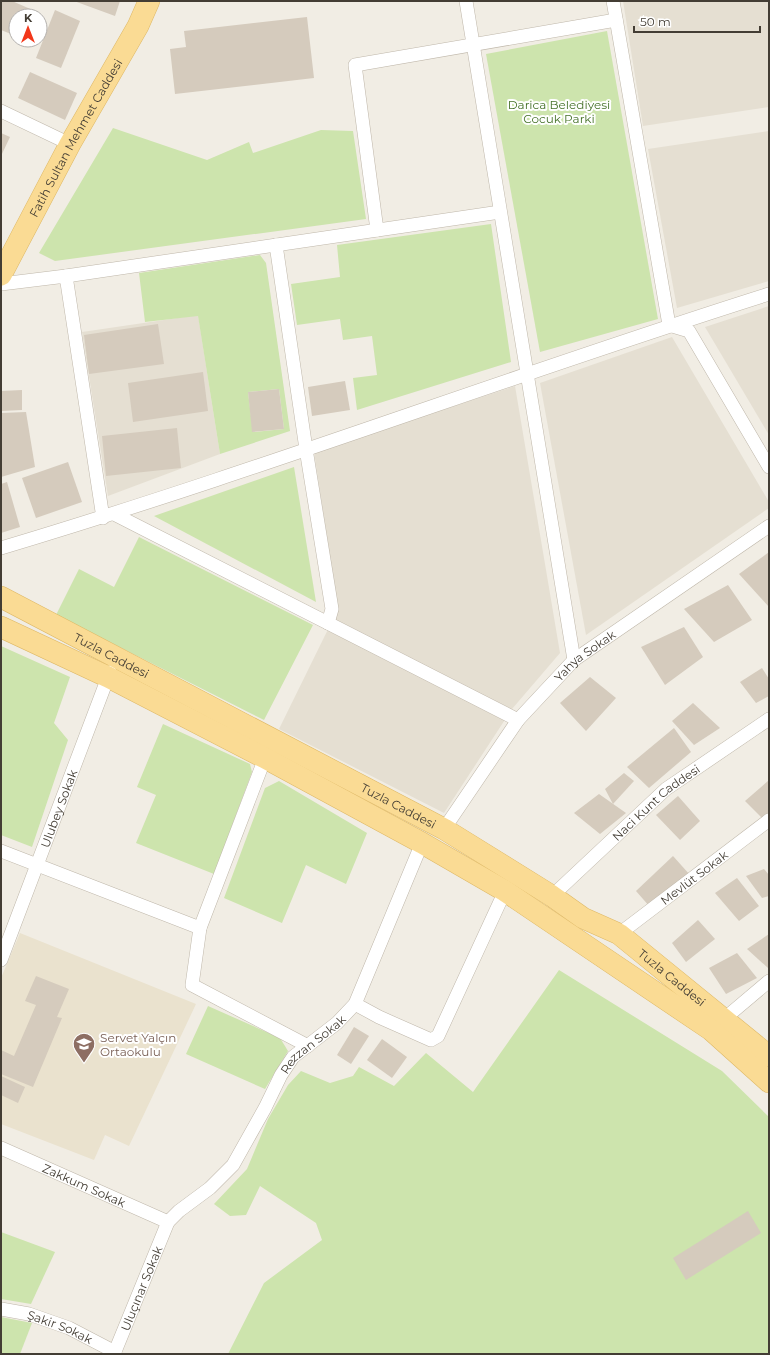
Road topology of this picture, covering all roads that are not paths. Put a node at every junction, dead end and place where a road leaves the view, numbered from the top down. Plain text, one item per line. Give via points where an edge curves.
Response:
1 (149, 1) edge
2 (466, 1) edge
3 (613, 1) edge
4 (616, 20) junction
5 (473, 45) junction
6 (1, 111) edge
7 (70, 144) junction
8 (500, 212) junction
9 (377, 230) junction
10 (276, 245) junction
11 (1, 275) edge
12 (66, 276) junction
13 (1, 284) edge
14 (769, 294) edge
15 (669, 326) junction
16 (527, 374) junction
17 (306, 449) junction
18 (769, 467) edge
19 (109, 516) junction
20 (769, 526) edge
21 (1, 548) edge
22 (1, 596) edge
23 (328, 623) junction
24 (1, 627) edge
25 (114, 656) junction
26 (574, 660) junction
27 (108, 677) junction
28 (769, 719) edge
29 (518, 720) junction
30 (265, 758) junction
31 (769, 820) edge
32 (444, 828) junction
33 (422, 843) junction
34 (1, 851) edge
35 (37, 865) junction
36 (504, 891) junction
37 (552, 896) junction
38 (200, 928) junction
39 (619, 934) junction
40 (1, 960) edge
41 (769, 981) edge
42 (355, 1004) junction
43 (724, 1019) junction
44 (308, 1046) junction
45 (769, 1056) edge
46 (769, 1082) edge
47 (1, 1148) edge
48 (168, 1222) junction
49 (1, 1309) edge
50 (115, 1353) edge

1 - 7 main road, Fatih Sultan Mehmet Caddesi via 138,26
2 - 5 street
3 - 4 street
4 - 5 street
4 - 15 street
5 - 8 street
5 - 9 street via 355,65
6 - 7 street
7 - 11 main road, Fatih Sultan Mehmet Caddesi
8 - 9 street
8 - 16 street
9 - 10 street
10 - 12 street
10 - 17 street
12 - 13 street
12 - 19 street
14 - 15 street
15 - 16 street
15 - 18 street via 689,331
16 - 17 street
16 - 26 street
17 - 19 street
17 - 23 street via 332,609
19 - 21 street
19 - 23 street
20 - 26 street, Yahya Sokak
22 - 25 main road, Tuzla Caddesi
23 - 29 street
24 - 27 main road, Tuzla Caddesi
25 - 27 street, Ulubey Sokak
25 - 32 main road, Tuzla Caddesi
26 - 29 street, Yahya Sokak
27 - 30 main road, Tuzla Caddesi
27 - 35 street, Ulubey Sokak
28 - 37 street, Naci Kunt Caddesi via 666,789
29 - 32 street, Yahya Sokak
30 - 33 main road, Tuzla Caddesi
30 - 38 street
31 - 39 street, Mevlüt Sokak
32 - 37 main road, Tuzla Caddesi
33 - 36 main road, Tuzla Caddesi
33 - 42 street, Rezzan Sokak
34 - 35 street
35 - 38 street
35 - 40 street, Ulubey Sokak
36 - 42 street via 438,1036 430,1040
36 - 46 main road, Tuzla Caddesi via 711,1030
37 - 39 main road, Tuzla Caddesi via 583,918
38 - 44 street via 192,985
39 - 43 main road, Tuzla Caddesi
41 - 43 street
42 - 44 street, Rezzan Sokak via 337,1023
43 - 45 main road, Tuzla Caddesi
44 - 48 street, Rezzan Sokak via 293,1057 281,1075 233,1164 210,1188 178,1211
47 - 48 street, Zakkum Sokak
48 - 50 street, Uluçınar Sokak
49 - 50 street, Şakir Sokak via 29,1314 70,1328

